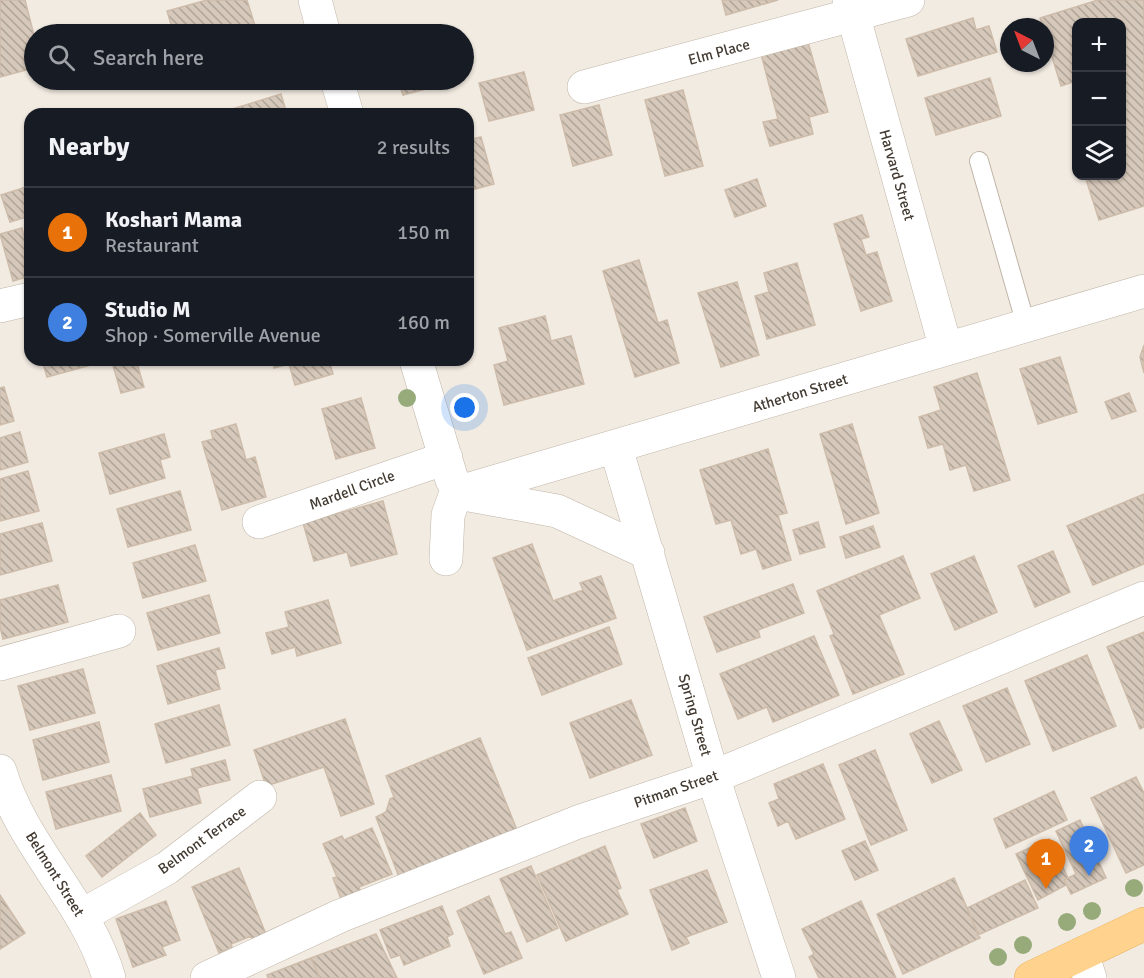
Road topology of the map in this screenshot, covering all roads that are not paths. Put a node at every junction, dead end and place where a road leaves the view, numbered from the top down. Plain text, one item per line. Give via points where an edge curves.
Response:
1 (315, 0) edge
2 (908, 0) edge
3 (851, 8) edge
4 (321, 24) edge
5 (584, 87) dead end
6 (340, 90) edge
7 (345, 108) edge
8 (979, 161) dead end
9 (1144, 291) edge
10 (24, 300) edge
11 (0, 306) edge
12 (1026, 326) junction
13 (946, 350) junction
14 (418, 366) edge
15 (616, 448) junction
16 (446, 458) junction
17 (456, 493) junction
18 (259, 522) dead end
19 (648, 554) junction
20 (446, 559) dead end
21 (1144, 598) edge
22 (119, 631) dead end
23 (0, 664) edge
24 (0, 771) edge
25 (713, 777) junction
26 (260, 797) dead end
27 (81, 916) junction
28 (1144, 924) edge
29 (1086, 966) edge
30 (109, 978) edge
31 (207, 978) edge
32 (779, 978) edge
33 (1031, 978) edge

1 - 4 street
2 - 3 street, Elm Place
3 - 5 street, Elm Place
3 - 13 street, Harvard Street
6 - 7 street
8 - 12 lane
9 - 12 street, Atherton Street
10 - 11 street
12 - 13 street, Atherton Street
13 - 15 street, Atherton Street
14 - 16 street
15 - 17 street, Atherton Street
15 - 19 street, Spring Street
16 - 17 street
16 - 18 street, Mardell Circle
17 - 19 street via 557,511
17 - 20 street via 448,515
19 - 25 street, Spring Street
21 - 25 street, Pitman Street
22 - 23 street
24 - 27 street, Belmont Street via 17,813
25 - 31 street, Pitman Street via 578,822 444,874 340,916
25 - 32 street, Spring Street
26 - 27 street, Belmont Terrace via 167,868
27 - 30 street, Belmont Street via 101,950
28 - 29 main road
29 - 33 main road

